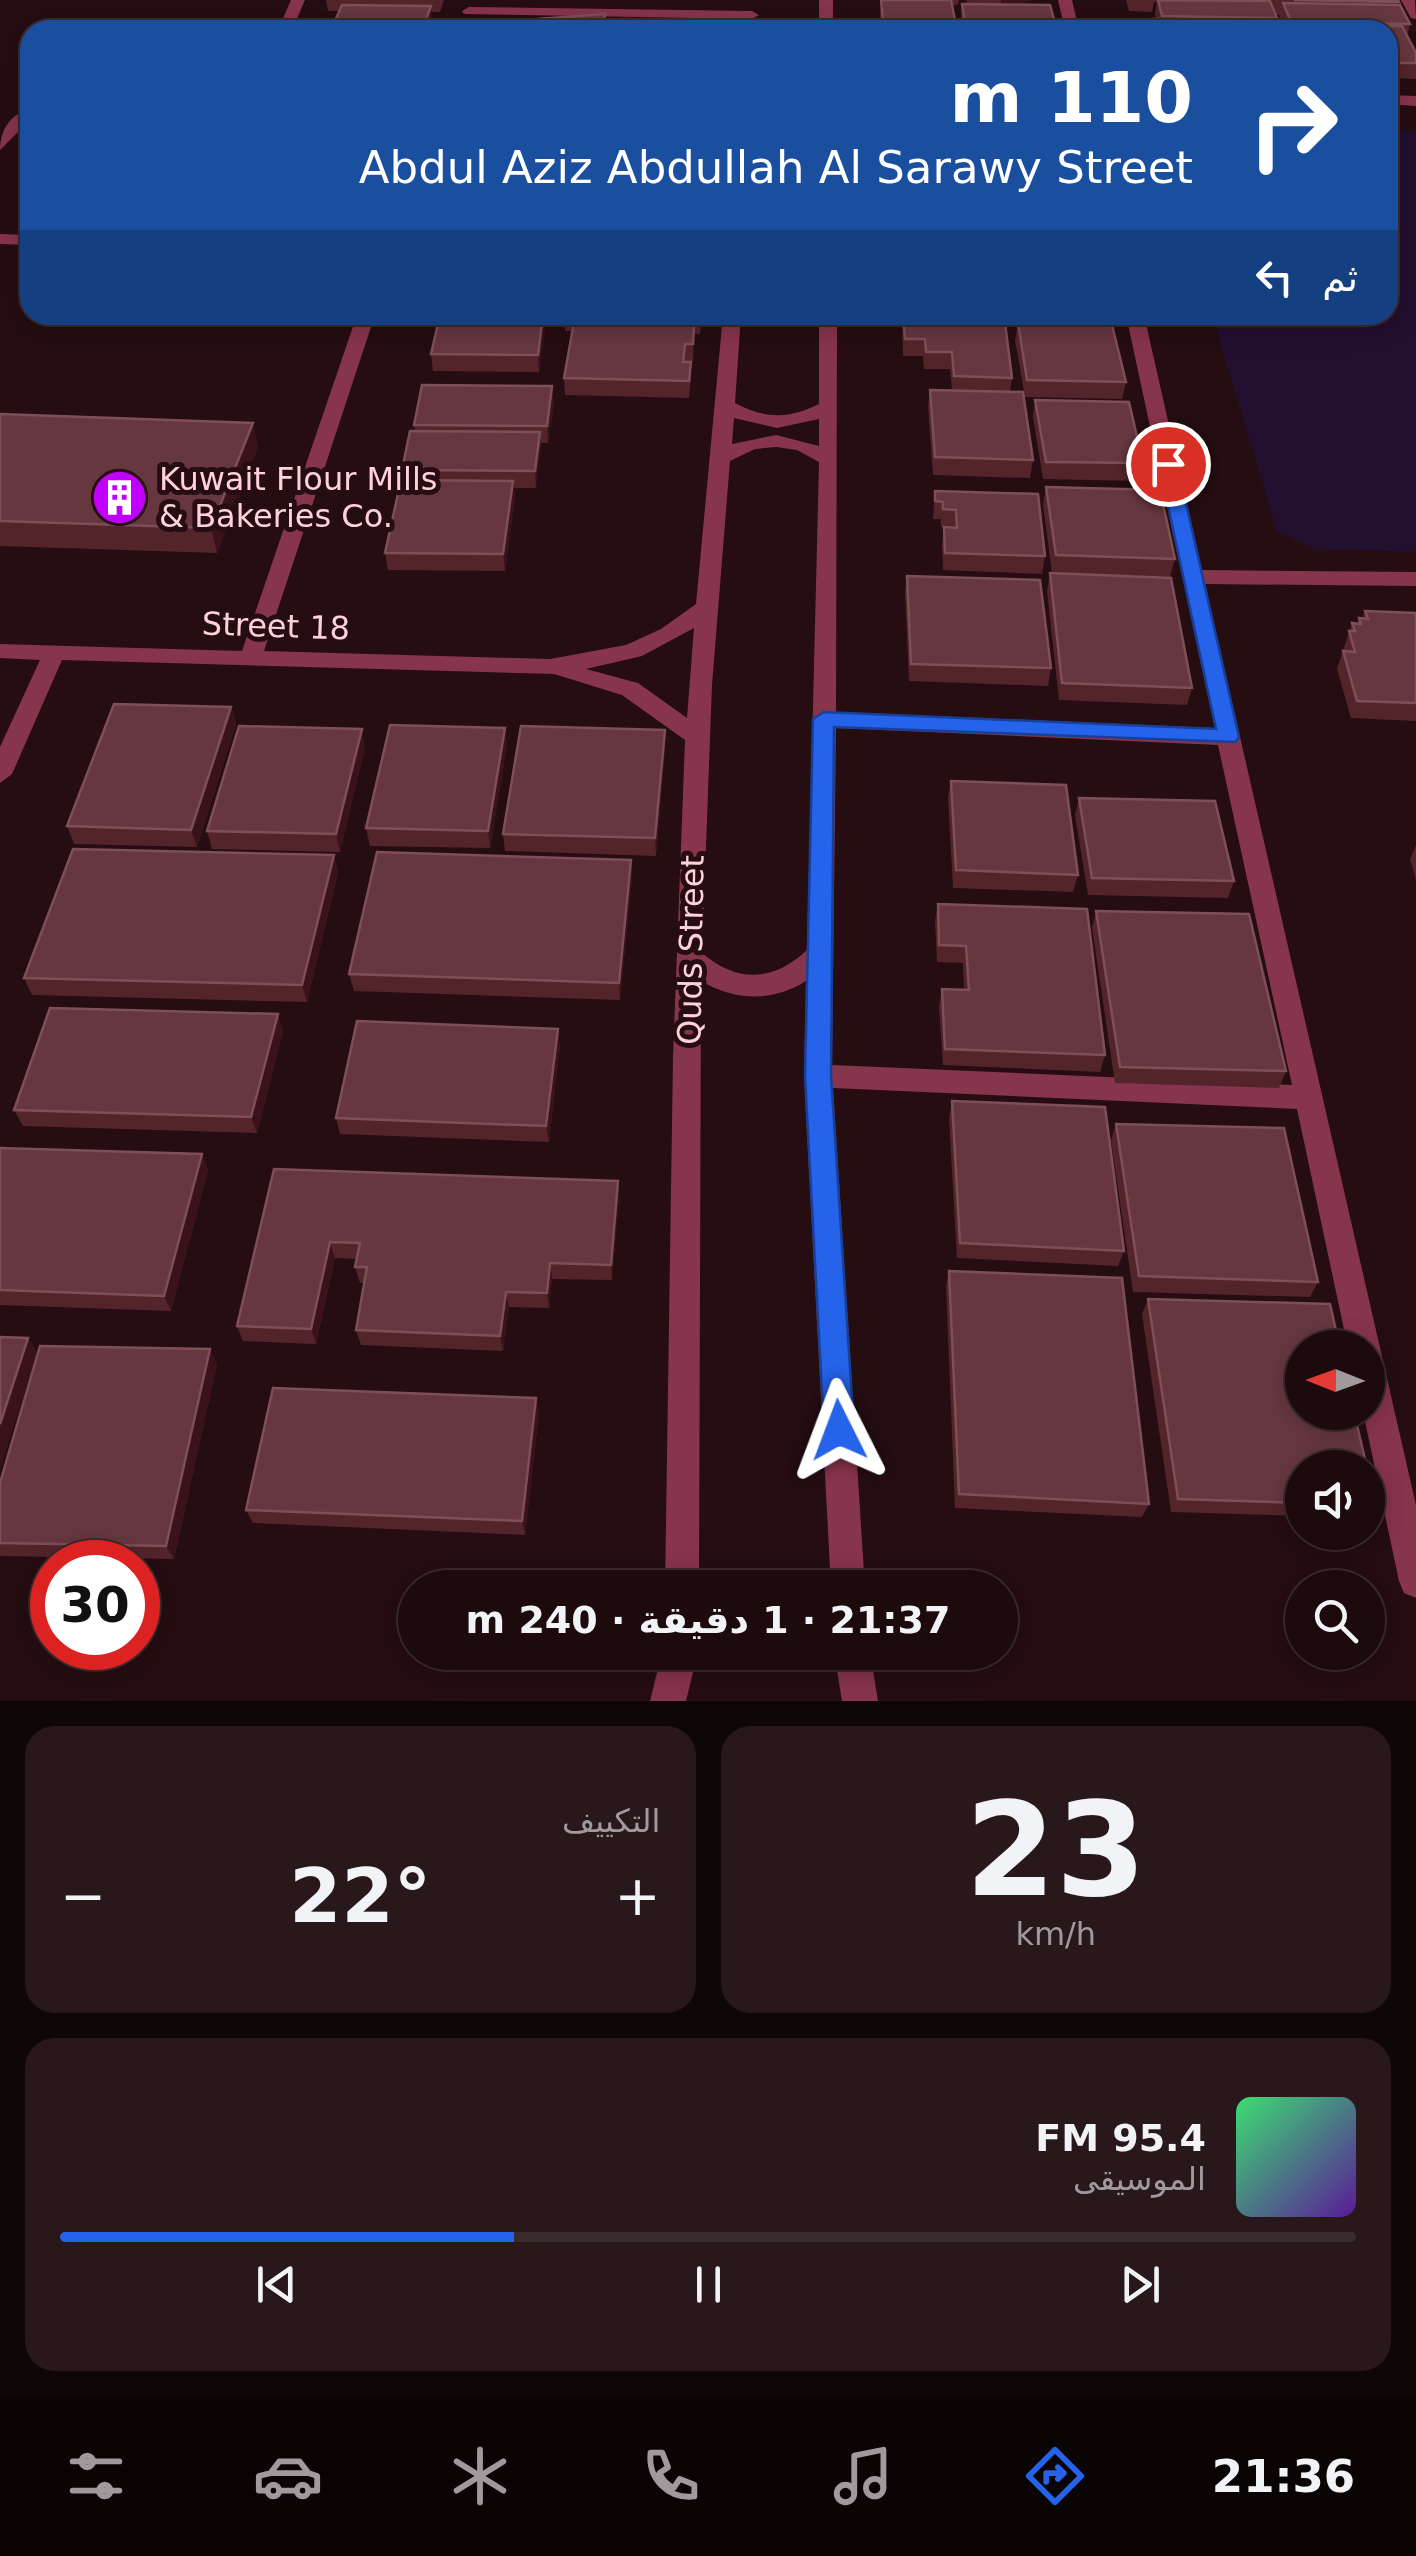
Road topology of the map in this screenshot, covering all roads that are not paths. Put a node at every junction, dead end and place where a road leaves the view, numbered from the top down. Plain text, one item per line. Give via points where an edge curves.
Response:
1 (1408, 0) edge
2 (470, 5) edge
3 (752, 15) edge
4 (1416, 15) edge
5 (20, 119) edge
6 (0, 145) edge
7 (363, 325) edge
8 (731, 325) edge
9 (828, 325) edge
10 (1137, 325) edge
11 (726, 406) junction
12 (828, 407) junction
13 (723, 457) junction
14 (829, 460) junction
15 (1193, 577) junction
16 (1416, 579) edge
17 (708, 606) junction
18 (0, 651) edge
19 (54, 653) junction
20 (251, 658) junction
21 (550, 667) junction
22 (824, 719) junction
23 (697, 736) junction
24 (1229, 737) junction
25 (0, 774) edge
26 (818, 955) junction
27 (689, 957) junction
28 (818, 1076) junction
29 (1309, 1098) junction
30 (1360, 1330) edge
31 (1383, 1430) edge
32 (682, 1570) edge
33 (847, 1570) edge
34 (1416, 1580) edge
35 (676, 1670) edge
36 (855, 1670) edge
37 (668, 1701) edge
38 (860, 1701) edge

1 - 4 street
2 - 3 street
5 - 6 street
7 - 20 street
8 - 11 street, Quds Street
9 - 12 street
10 - 15 street
11 - 12 street via 778,422
11 - 13 street, Quds Street
12 - 14 street
13 - 14 street via 777,440
13 - 17 street, Quds Street
14 - 22 street
15 - 16 street
15 - 24 street
17 - 21 street, Street 18 via 666,639 629,654
17 - 23 street, Quds Street
18 - 19 street, Street 18
19 - 20 street, Street 18
19 - 25 street
20 - 21 street, Street 18
21 - 23 street, Street 18 via 630,689
22 - 24 street
22 - 26 street
23 - 27 street, Quds Street
24 - 29 street
26 - 27 street via 782,984 755,988 729,985
26 - 28 street
27 - 32 street, Quds Street
28 - 29 street
28 - 33 street
29 - 30 street
31 - 34 street
35 - 37 street
36 - 38 street

